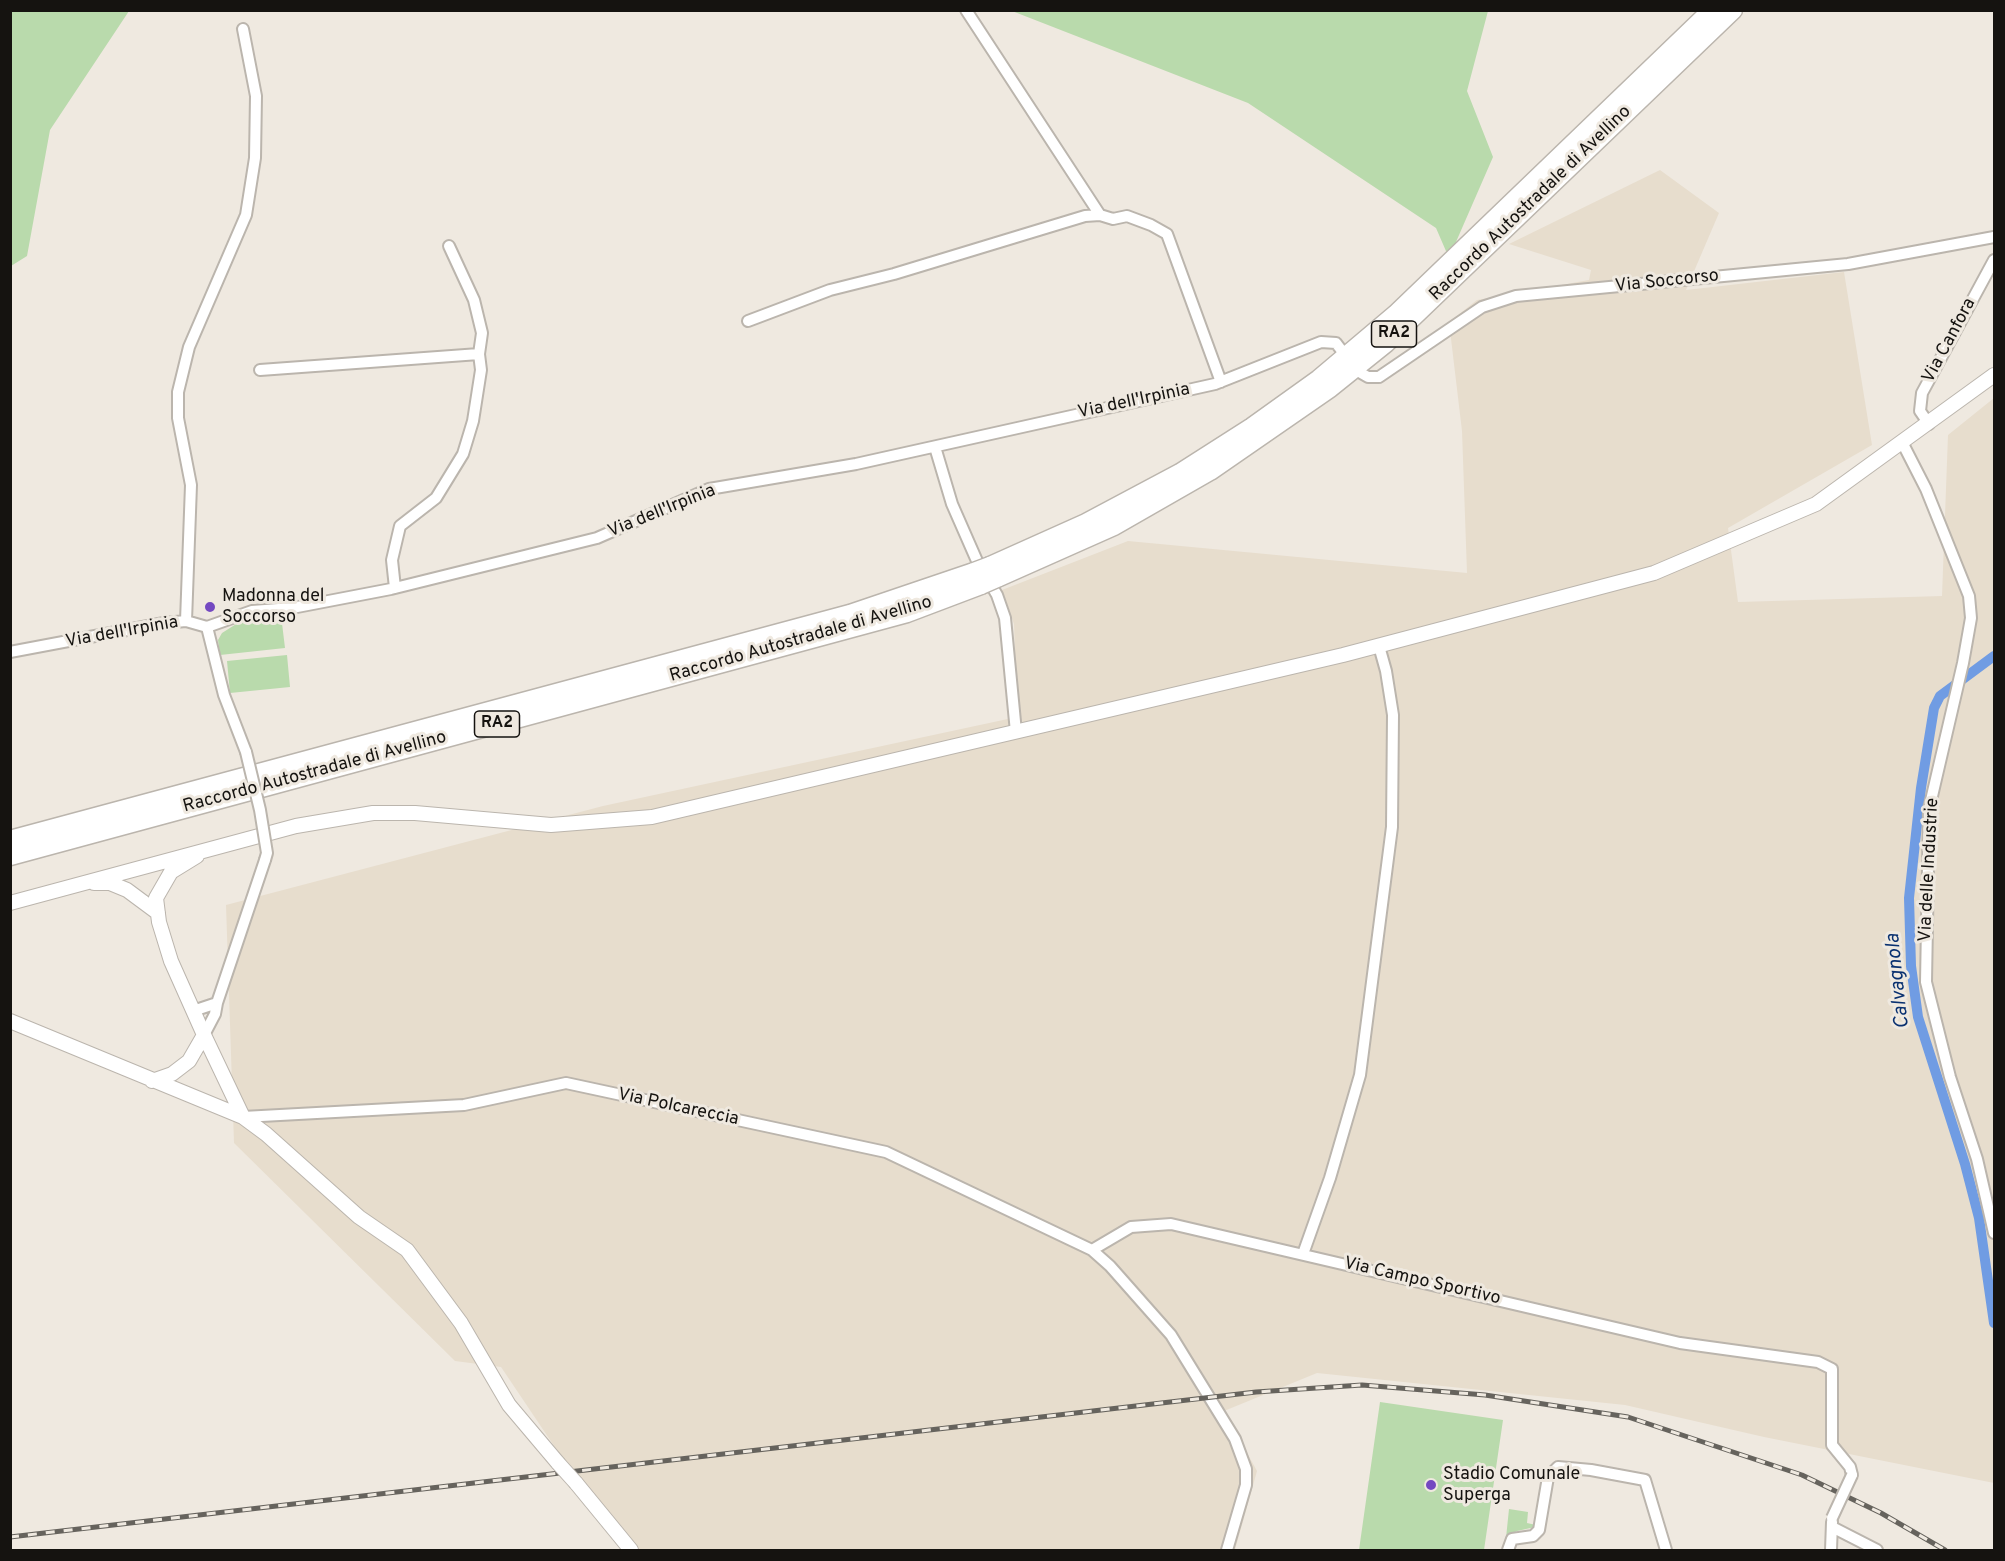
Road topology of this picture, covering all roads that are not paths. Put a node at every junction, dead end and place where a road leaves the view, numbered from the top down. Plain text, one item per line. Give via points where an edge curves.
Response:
1 (966, 10) edge
2 (1712, 10) edge
3 (1733, 10) edge
4 (243, 29) dead end
5 (1100, 215) junction
6 (1995, 237) edge
7 (449, 246) dead end
8 (1995, 260) edge
9 (748, 321) dead end
10 (1342, 351) dead end
11 (479, 354) junction
12 (260, 370) dead end
13 (1361, 373) dead end
14 (1995, 375) edge
15 (1221, 382) junction
16 (1929, 424) junction
17 (1903, 444) junction
18 (935, 447) junction
19 (985, 575) junction
20 (395, 588) junction
21 (186, 621) junction
22 (207, 627) junction
23 (1379, 646) junction
24 (10, 652) edge
25 (1016, 732) junction
26 (10, 840) edge
27 (207, 850) junction
28 (10, 856) edge
29 (82, 882) junction
30 (10, 903) edge
31 (158, 913) junction
32 (217, 1003) junction
33 (193, 1011) junction
34 (10, 1020) edge
35 (204, 1035) junction
36 (152, 1081) junction
37 (243, 1117) junction
38 (1995, 1233) edge
39 (1092, 1250) junction
40 (1303, 1254) junction
41 (1832, 1522) junction
42 (631, 1551) edge
43 (1227, 1551) edge
44 (1508, 1551) edge
45 (1666, 1551) edge
46 (1831, 1551) edge
47 (1877, 1551) edge

1 - 5 street
2 - 19 highway, Raccordo Autostradale di Avellino / RA2 via 1396,314 1312,384 1165,481
3 - 19 highway, Raccordo Autostradale di Avellino / RA2 via 1386,343 1330,388 1210,471 1114,526
4 - 21 street via 256,96 255,158 246,215 189,347 178,392 178,418 191,485
5 - 9 street via 1085,216 830,290
5 - 15 street via 1113,219 1127,216 1167,234
6 - 13 street, Via Soccorso via 1848,264 1516,296 1482,307 1379,376
7 - 11 street via 474,300 482,333
8 - 16 street, Via Canfora via 1922,393 1920,411
10 - 15 street, Via dell'Irpinia via 1336,343 1321,342
11 - 12 street
11 - 20 street via 481,370 473,421 463,454 436,498 400,526 392,560
14 - 16 street
15 - 18 street, Via dell'Irpinia
16 - 17 street
17 - 23 street via 1815,504 1654,573
17 - 38 street, Via delle Industrie via 1926,489 1969,596 1971,618 1963,663 1929,809 1926,982
18 - 20 street, Via dell'Irpinia via 709,489 597,538
18 - 25 street via 952,504 1005,618
19 - 26 highway, Raccordo Autostradale di Avellino / RA2
19 - 28 highway, Raccordo Autostradale di Avellino / RA2 via 907,613
20 - 22 street, Via dell'Irpinia via 292,608 252,611
21 - 22 street, Via dell'Irpinia
21 - 24 street, Via dell'Irpinia
22 - 32 street, bridge via 224,695 246,752 267,853
23 - 25 street
23 - 40 street via 1393,714 1390,838 1360,1076
25 - 27 street via 652,817 551,825 373,813 296,826
27 - 29 street
27 - 31 street via 171,872 156,898
29 - 30 street
29 - 31 street via 110,883 127,890
31 - 33 street via 171,961
32 - 33 street
32 - 35 street
33 - 35 street
34 - 36 street
35 - 36 street via 189,1061 172,1074
35 - 37 street
36 - 37 street
37 - 39 street, Via Polcareccia via 464,1105 566,1083 886,1152
37 - 42 street, bridge via 359,1217 406,1250 461,1323 509,1405
39 - 40 street, Via Campo Sportivo via 1131,1227 1171,1224
39 - 43 street via 1171,1335 1235,1439 1246,1469 1246,1485
40 - 41 street, Via Campo Sportivo, bridge via 1680,1342 1827,1365 1834,1375 1832,1445 1852,1475
41 - 46 street
41 - 47 street
44 - 45 street via 1512,1539 1533,1536 1539,1530 1548,1477 1558,1467 1645,1480

